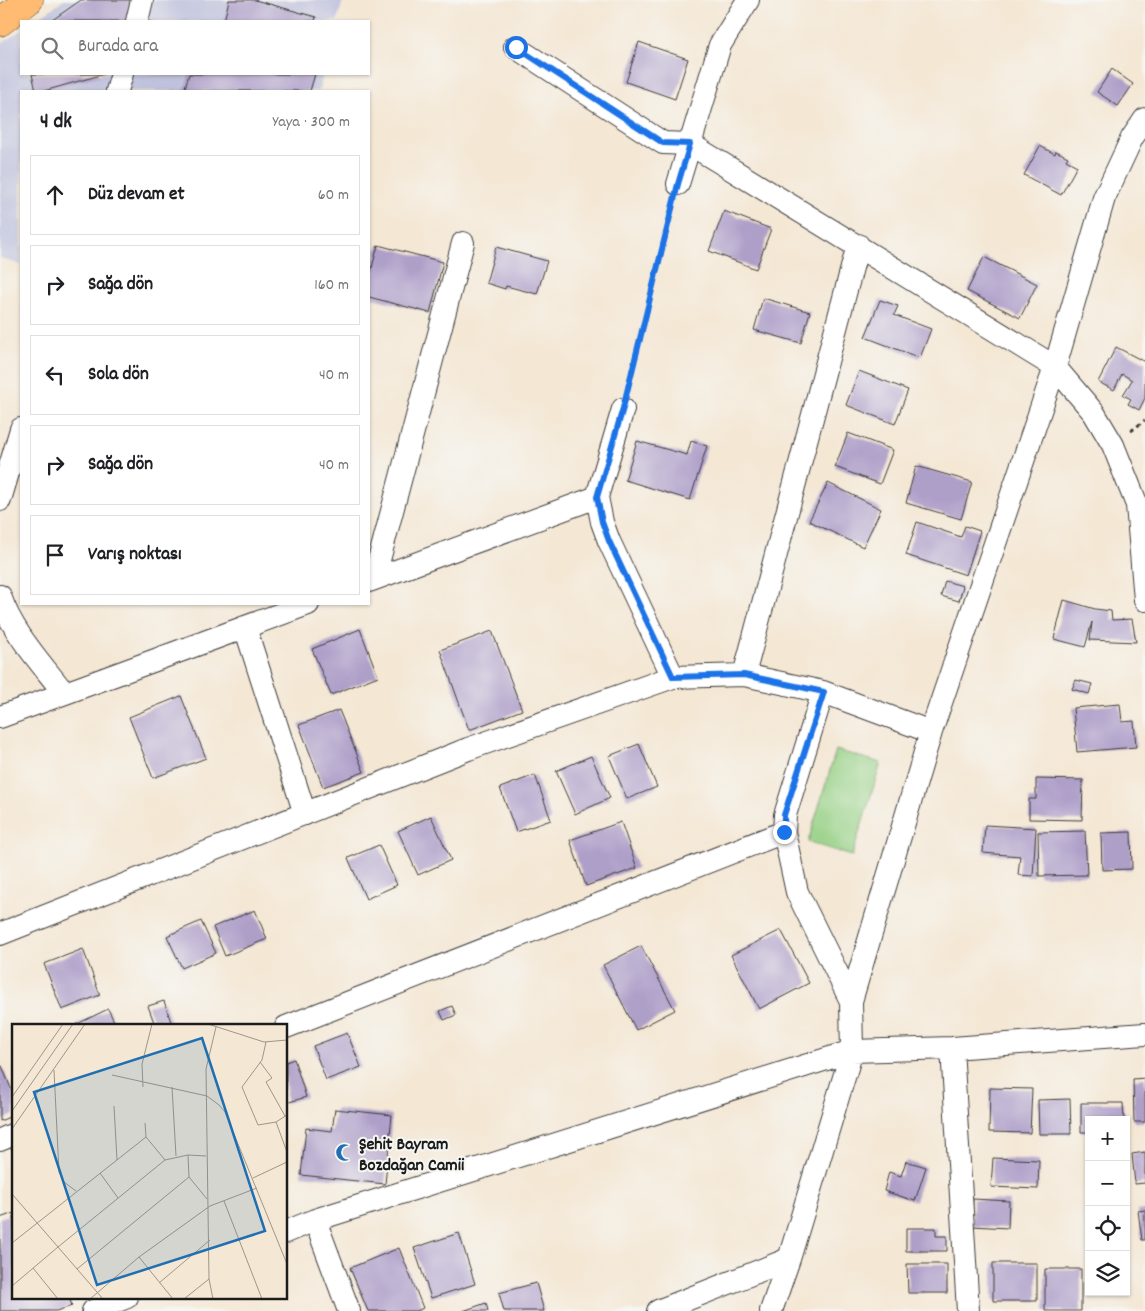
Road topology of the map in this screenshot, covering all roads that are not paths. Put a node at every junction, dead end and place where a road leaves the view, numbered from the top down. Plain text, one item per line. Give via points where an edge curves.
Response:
1 (29, 0) edge
2 (142, 0) edge
3 (748, 0) edge
4 (137, 20) edge
5 (0, 22) edge
6 (516, 47) dead end
7 (122, 75) edge
8 (117, 90) edge
9 (1145, 119) edge
10 (690, 144) junction
11 (678, 184) road end
12 (463, 243) dead end
13 (858, 245) junction
14 (1055, 367) junction
15 (623, 408) road end
16 (20, 433) edge
17 (597, 497) junction
18 (0, 500) edge
19 (371, 580) edge
20 (0, 596) edge
21 (1145, 600) edge
22 (305, 605) edge
23 (245, 627) junction
24 (744, 675) junction
25 (673, 677) junction
26 (824, 692) junction
27 (64, 693) junction
28 (0, 717) edge
29 (931, 732) junction
30 (305, 814) junction
31 (784, 832) junction
32 (0, 934) edge
33 (851, 1001) junction
34 (288, 1026) edge
35 (1145, 1034) edge
36 (952, 1048) junction
37 (852, 1051) junction
38 (12, 1135) edge
39 (0, 1140) edge
40 (315, 1220) junction
41 (288, 1231) edge
42 (789, 1259) junction
43 (125, 1298) edge
44 (93, 1311) edge
45 (349, 1311) edge
46 (658, 1311) edge
47 (771, 1311) edge
48 (968, 1311) edge

1 - 5 highway
2 - 4 street
3 - 10 street via 720,45
6 - 10 street via 663,143
7 - 8 street
9 - 14 street via 1132,138 1104,198
10 - 11 street
10 - 13 street
12 - 19 street
13 - 14 street
13 - 24 street
14 - 21 street via 1094,413 1112,445 1137,504
14 - 29 street
15 - 17 street
16 - 18 street
17 - 19 street
17 - 25 street via 609,541
20 - 27 street via 5,611
22 - 23 street
23 - 27 street
23 - 30 street
24 - 25 street
24 - 26 street
25 - 30 street via 468,750
26 - 29 street
26 - 31 street via 784,815
27 - 28 street
29 - 33 street
30 - 32 street
31 - 33 street via 797,892
31 - 34 street
33 - 37 street
35 - 36 street
36 - 37 street
36 - 48 street
37 - 40 street
37 - 42 street
38 - 39 street
40 - 41 street
40 - 45 street
42 - 46 street
42 - 47 street
43 - 44 street

